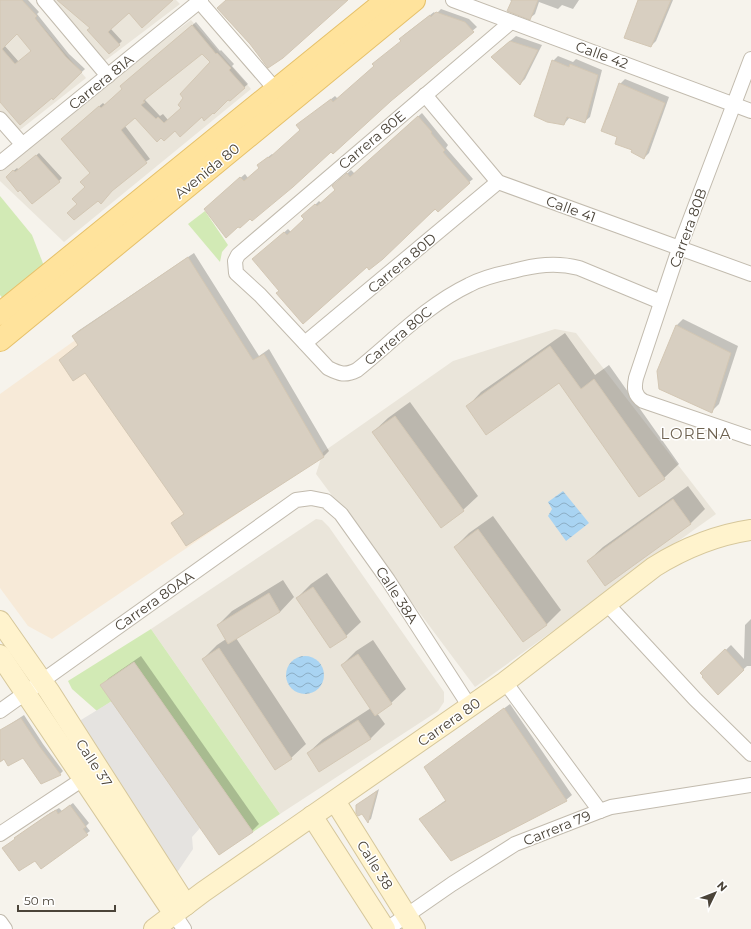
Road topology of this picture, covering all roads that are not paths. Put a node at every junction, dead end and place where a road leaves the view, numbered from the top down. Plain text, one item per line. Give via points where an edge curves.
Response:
1 (44, 0) edge
2 (200, 0) edge
3 (387, 0) edge
4 (414, 0) edge
5 (453, 0) edge
6 (511, 22) junction
7 (751, 60) edge
8 (108, 76) junction
9 (276, 90) junction
10 (425, 95) junction
11 (734, 105) junction
12 (751, 111) edge
13 (0, 119) edge
14 (22, 144) junction
15 (0, 163) edge
16 (498, 182) junction
17 (679, 249) junction
18 (751, 274) edge
19 (661, 302) junction
20 (2, 309) edge
21 (0, 340) edge
22 (305, 343) junction
23 (751, 438) edge
24 (311, 498) joint
25 (751, 530) edge
26 (606, 604) junction
27 (0, 621) edge
28 (0, 655) edge
29 (505, 682) junction
30 (33, 687) junction
31 (470, 707) junction
32 (0, 711) edge
33 (751, 754) edge
34 (83, 779) junction
35 (751, 785) edge
36 (335, 801) junction
37 (600, 810) junction
38 (312, 816) junction
39 (0, 834) edge
40 (181, 916) edge
41 (0, 922) edge
42 (411, 922) edge
43 (5, 929) edge
44 (154, 929) edge
45 (386, 929) edge

1 - 8 street
2 - 8 street, Carrera 81A
2 - 9 street
3 - 9 main road, Avenida 80
4 - 21 main road, Avenida 80
5 - 6 street, Calle 42
6 - 10 street, Carrera 80E
6 - 11 street, Calle 42
7 - 11 street, Carrera 80B
8 - 14 street, Carrera 81A
9 - 20 main road, Avenida 80
10 - 16 street, Calle 41
10 - 22 street, Carrera 80E via 238,255 235,261 236,273
11 - 12 street, Calle 42
11 - 17 street, Carrera 80B
13 - 14 street
14 - 15 street, Carrera 81A
16 - 17 street, Calle 41
16 - 22 street, Carrera 80D
17 - 18 street, Calle 41
17 - 19 street, Carrera 80B
19 - 22 street, Carrera 80C via 566,264 532,266 471,284 447,297 348,375 328,368
19 - 23 street, Carrera 80B via 636,378 635,387 639,398
24 - 30 street, Carrera 80AA via 296,500
24 - 31 street, Calle 38A via 326,501 341,514 388,580
25 - 26 street, Carrera 80 via 708,541 668,558
26 - 29 street, Carrera 80
26 - 33 street via 695,699
27 - 30 street, Calle 37
28 - 30 street, Calle 37
29 - 31 street, Carrera 80
29 - 37 street
30 - 32 street, Carrera 80AA
30 - 34 street, Calle 37
30 - 40 street, Calle 37
31 - 36 street, Carrera 80
34 - 39 street
34 - 40 street, Calle 37
35 - 37 street, Carrera 79
36 - 38 street, Carrera 80
36 - 42 street, Calle 38
37 - 42 street, Carrera 79 via 515,844 452,884
38 - 40 street, Carrera 80
38 - 45 street, Calle 38
40 - 44 street, Carrera 80
41 - 43 street
42 - 45 street, Carrera 79

